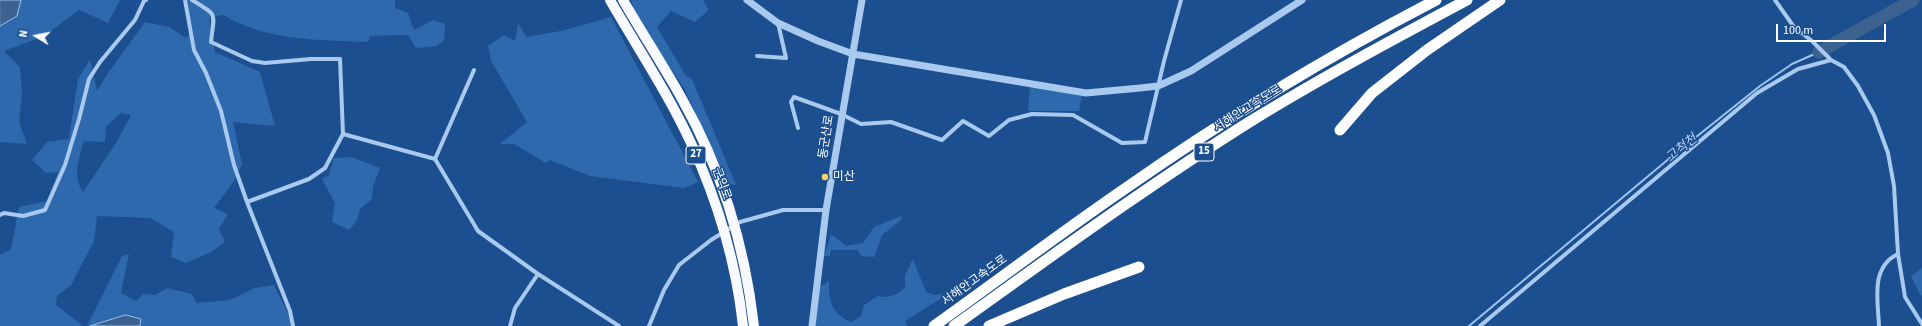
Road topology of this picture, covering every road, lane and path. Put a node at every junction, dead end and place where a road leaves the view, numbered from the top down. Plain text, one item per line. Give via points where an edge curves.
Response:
1 (146, 0) edge
2 (185, 0) edge
3 (192, 0) edge
4 (610, 0) edge
5 (623, 0) edge
6 (747, 0) edge
7 (862, 0) edge
8 (1181, 0) edge
9 (1302, 0) edge
10 (1436, 0) edge
11 (1467, 0) edge
12 (1500, 0) edge
13 (1775, 0) edge
14 (778, 23) junction
15 (854, 54) junction
16 (757, 56) dead end
17 (1831, 60) junction
18 (474, 70) dead end
19 (1158, 86) junction
20 (841, 114) junction
21 (798, 128) dead end
22 (1340, 130) dead end
23 (343, 134) junction
24 (435, 159) junction
25 (247, 202) junction
26 (826, 210) junction
27 (0, 215) edge
28 (1898, 254) junction
29 (1139, 267) dead end
30 (538, 274) junction
31 (1922, 324) edge
32 (293, 326) edge
33 (510, 326) edge
34 (619, 326) edge
35 (649, 326) edge
36 (742, 326) edge
37 (754, 326) edge
38 (812, 326) edge
39 (934, 326) edge
40 (954, 326) edge
41 (989, 326) edge
42 (1480, 326) edge
43 (1879, 326) edge

1 - 27 street via 135,20 89,79 65,165 46,210 23,216 4,213
2 - 25 street via 194,50 221,111 234,165
3 - 23 street via 212,12 215,18 211,42 252,61 265,63 340,59
4 - 36 highway, 군익로 / 27 via 690,142 709,186 729,246 739,292
5 - 37 highway, 군익로 / 27 via 683,100 708,153 728,204 740,246
6 - 14 street
7 - 15 street, 동군산로
8 - 19 street
9 - 19 street via 1191,71
10 - 39 highway, 서해안고속도로 / 15 via 1366,36 1243,110 1124,190
11 - 40 highway, 서해안고속도로 / 15 via 1373,50 1251,121 1130,200
12 - 22 highway via 1372,93
13 - 17 street via 1794,27
14 - 15 street
14 - 16 street via 786,58
15 - 19 street via 1086,93
15 - 20 street, 동군산로
17 - 28 street via 1844,66 1858,86 1874,115 1888,153 1894,186
17 - 42 street via 1798,69 1757,93
18 - 24 street
19 - 20 street via 1145,142 1122,143 1073,115 1032,114 1009,120 990,136 963,121 942,140 891,122 861,124
20 - 21 street via 794,97 791,102
20 - 26 street, 동군산로
23 - 24 street
23 - 25 street via 325,168 309,179
24 - 30 street via 478,230
25 - 32 street via 290,311
26 - 35 street via 783,210 740,222 711,240 679,265 664,290
26 - 38 street, 동군산로
28 - 31 street via 1905,297
28 - 43 street via 1890,258 1878,276
29 - 41 highway via 1064,294
30 - 33 street via 515,308
30 - 34 street

